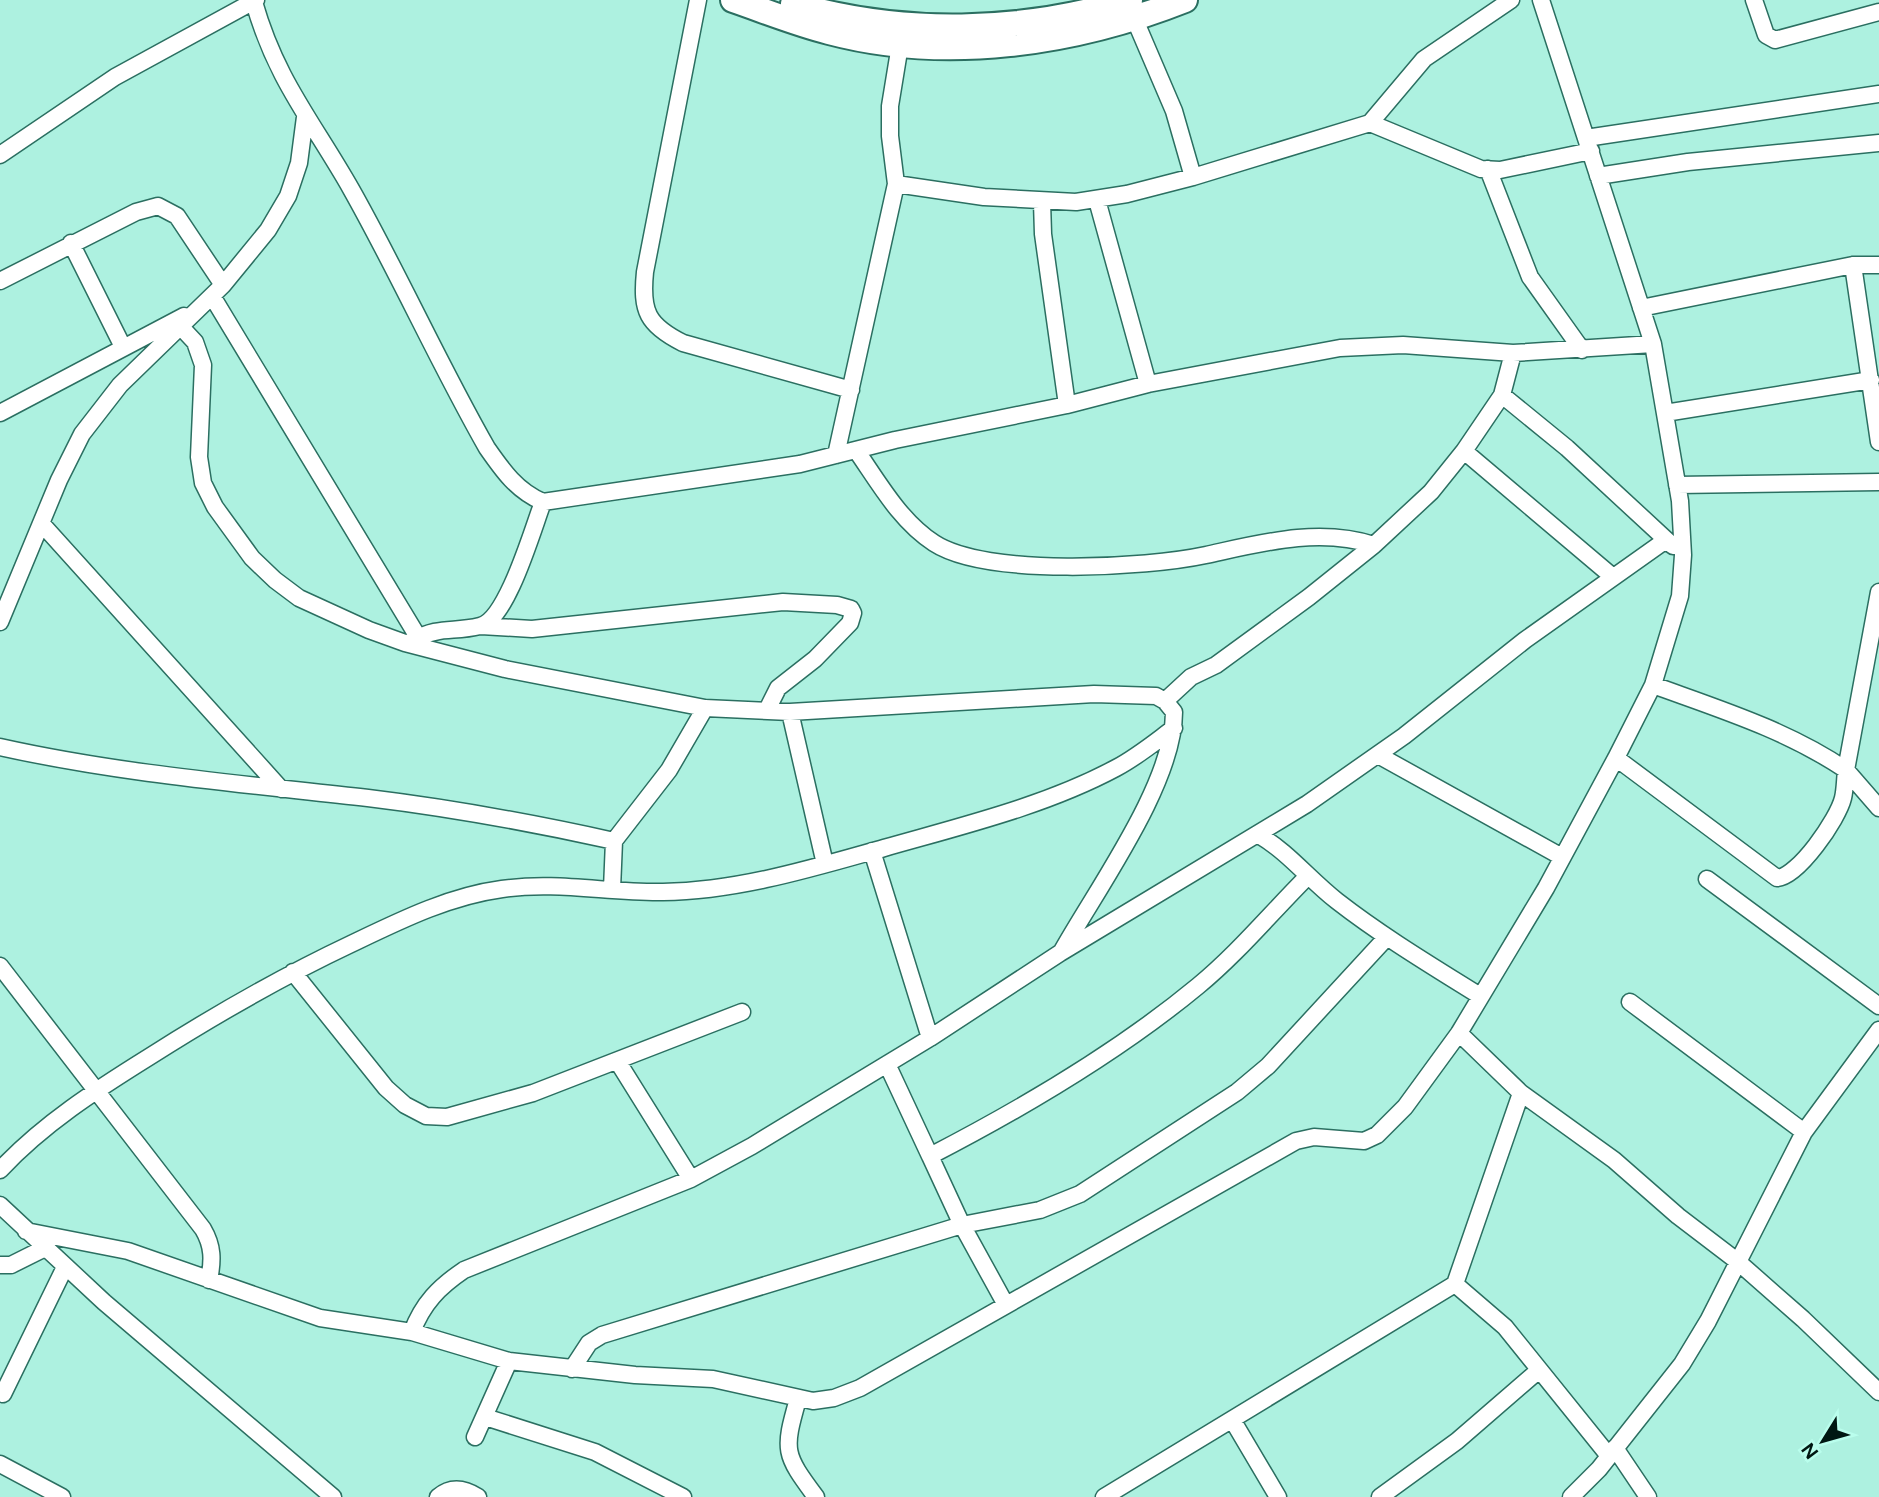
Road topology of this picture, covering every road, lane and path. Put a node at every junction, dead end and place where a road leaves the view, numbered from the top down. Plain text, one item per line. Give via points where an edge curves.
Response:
1 (698, 0) edge
2 (733, 0) edge
3 (780, 0) edge
4 (1185, 0) edge
5 (1511, 0) edge
6 (1541, 0) edge
7 (1754, 0) edge
8 (255, 1) edge
9 (821, 6) edge
10 (1133, 10) edge
11 (1879, 12) edge
12 (900, 45) junction
13 (1879, 94) edge
14 (305, 117) junction
15 (1370, 122) junction
16 (1879, 143) edge
17 (1588, 144) junction
18 (0, 155) edge
19 (1488, 169) junction
20 (1598, 176) junction
21 (1193, 177) junction
22 (897, 184) junction
23 (1097, 200) junction
24 (1042, 202) junction
25 (71, 243) junction
26 (1853, 265) junction
27 (1879, 265) edge
28 (0, 281) edge
29 (218, 290) junction
30 (1641, 308) junction
31 (197, 309) junction
32 (181, 327) junction
33 (1653, 344) junction
34 (123, 347) junction
35 (1582, 350) junction
36 (1513, 353) junction
37 (1871, 380) junction
38 (1148, 384) junction
39 (851, 390) junction
40 (1502, 395) junction
41 (1067, 405) junction
42 (0, 413) edge
43 (1665, 413) junction
44 (1879, 442) edge
45 (856, 450) junction
46 (1465, 452) junction
47 (836, 454) junction
48 (1879, 482) edge
49 (1677, 485) junction
50 (543, 502) junction
51 (42, 524) junction
52 (1666, 540) junction
53 (1374, 545) junction
54 (1683, 555) junction
55 (1614, 577) junction
56 (1879, 592) edge
57 (0, 622) edge
58 (481, 626) junction
59 (411, 640) junction
60 (1653, 685) junction
61 (1165, 701) junction
62 (705, 708) junction
63 (767, 710) junction
64 (790, 712) junction
65 (1174, 728) junction
66 (0, 747) edge
67 (1378, 755) junction
68 (1616, 758) junction
69 (1846, 770) junction
70 (281, 789) junction
71 (1879, 808) edge
72 (1259, 835) junction
73 (614, 841) junction
74 (872, 851) junction
75 (1562, 857) junction
76 (825, 864) junction
77 (1307, 877) junction
78 (1707, 879) dead end
79 (612, 889) junction
80 (1387, 937) junction
81 (1060, 953) junction
82 (0, 966) edge
83 (293, 972) junction
84 (1480, 996) junction
85 (1630, 1002) dead end
86 (1879, 1006) edge
87 (742, 1012) dead end
88 (1879, 1030) edge
89 (1459, 1033) junction
90 (930, 1038) junction
91 (618, 1062) junction
92 (887, 1064) junction
93 (96, 1090) junction
94 (1521, 1093) junction
95 (1804, 1132) junction
96 (930, 1156) junction
97 (0, 1170) edge
98 (691, 1179) junction
99 (0, 1205) edge
100 (962, 1225) junction
101 (26, 1231) junction
102 (44, 1248) junction
103 (1737, 1261) junction
104 (0, 1265) edge
105 (65, 1267) junction
106 (209, 1279) junction
107 (1455, 1284) junction
108 (1006, 1305) junction
109 (412, 1332) junction
110 (509, 1361) junction
111 (572, 1369) junction
112 (1539, 1370) junction
113 (1879, 1392) edge
114 (3, 1394) dead end
115 (798, 1399) junction
116 (485, 1417) junction
117 (1233, 1421) junction
118 (475, 1437) dead end
119 (1612, 1452) junction
120 (0, 1464) edge
121 (62, 1497) edge
122 (333, 1497) edge
123 (438, 1497) edge
124 (478, 1497) edge
125 (683, 1497) edge
126 (816, 1497) edge
127 (1104, 1497) edge
128 (1278, 1497) edge
129 (1380, 1497) edge
130 (1571, 1497) edge
131 (1648, 1497) edge

1 - 39 street via 645,272 645,308 664,333 683,343
2 - 12 main road via 829,32
3 - 9 main road
4 - 10 main road
5 - 15 street via 1424,59
6 - 17 street
7 - 11 street via 1766,35 1775,40
8 - 14 street via 265,43
8 - 18 street via 142,61
9 - 10 main road via 908,26 1009,23
10 - 12 main road via 1057,38 971,46
10 - 21 street via 1174,111
12 - 22 street via 890,106
13 - 17 street
14 - 29 street via 299,163 288,196 268,230
14 - 50 street via 350,187 487,448 514,483
15 - 19 street via 1467,165
15 - 21 street
16 - 20 street
17 - 19 street via 1500,170
17 - 20 street
19 - 35 street via 1530,277
20 - 30 street
21 - 23 street
22 - 24 street
22 - 39 street
23 - 24 street
23 - 38 street
24 - 41 street
25 - 28 street
25 - 29 street via 158,206 177,216
25 - 34 street
26 - 27 street
26 - 30 street
26 - 37 street
29 - 31 street
29 - 59 street
30 - 33 street
31 - 32 street
31 - 34 street
32 - 51 street via 100,407 59,480
32 - 59 street via 201,353 203,365 199,457 203,483 231,530 252,558 299,598
33 - 35 street
33 - 43 street
34 - 42 street
35 - 36 street
36 - 38 street via 1403,345 1340,348
36 - 40 street
37 - 43 street
37 - 44 street
38 - 41 street
39 - 47 street
40 - 46 street
40 - 52 street
41 - 45 street
43 - 49 street
45 - 47 street
45 - 53 street via 914,527 935,544 979,560 1072,567 1142,565 1295,538 1335,537
46 - 53 street via 1431,492
46 - 55 street
47 - 50 street via 800,464
48 - 49 street
49 - 54 street
50 - 58 street via 502,606
51 - 57 street
51 - 70 street
52 - 54 street
52 - 55 street
53 - 61 street via 1309,597 1191,677
54 - 60 street via 1680,596
55 - 67 street
56 - 69 street
58 - 59 street via 446,628
58 - 63 street via 532,629 783,602 837,604 851,609 850,623 778,688
59 - 62 street via 505,670
60 - 68 street
60 - 69 street via 1789,737
61 - 64 street via 1156,696 1094,694
61 - 65 street via 1174,712
62 - 63 street
62 - 73 street via 669,770
63 - 64 street
64 - 76 street
65 - 74 street via 1090,781
65 - 81 street via 1168,758 1148,803
66 - 70 street
67 - 72 street
67 - 75 street
68 - 69 street via 1777,878 1788,874 1832,823 1843,800
68 - 75 street
69 - 71 street
70 - 73 street via 550,827
72 - 77 street
72 - 81 street
73 - 79 street
74 - 76 street
74 - 90 street
75 - 84 street
76 - 79 street via 707,889
77 - 80 street
77 - 96 street via 1173,1007 1032,1100
78 - 86 street
79 - 83 street via 502,888 462,897
80 - 84 street
80 - 100 street via 1268,1066 1196,1121 1062,1203
81 - 90 street
82 - 93 street
83 - 91 street via 386,1088 426,1116 475,1111
83 - 93 street via 206,1020
84 - 89 street
85 - 95 street
87 - 91 street
88 - 95 street
89 - 94 street
89 - 108 street via 1405,1107 1377,1135 1364,1141 1314,1137 1296,1141
90 - 92 street
91 - 98 street
92 - 96 street
92 - 98 street
93 - 97 street
93 - 106 street via 210,1241
94 - 103 street via 1605,1153
94 - 107 street
95 - 103 street
96 - 100 street
98 - 109 street via 464,1270 430,1298
99 - 101 street
100 - 108 street
100 - 111 street via 595,1338
101 - 102 street
101 - 106 street via 128,1251
102 - 104 street via 11,1265
102 - 105 street
103 - 113 street
103 - 119 street via 1682,1364
105 - 114 street
105 - 122 street
106 - 109 street via 320,1318
107 - 112 street via 1492,1314
107 - 117 street
108 - 115 street via 860,1388 834,1398
109 - 110 street
110 - 111 street
110 - 116 street
111 - 115 street via 713,1379
112 - 119 street
112 - 129 street via 1457,1441
115 - 126 street via 787,1447 798,1473
116 - 118 street
116 - 125 street via 595,1452
117 - 127 street
117 - 128 street
119 - 130 street
119 - 131 street
120 - 121 street
123 - 124 street via 448,1489

